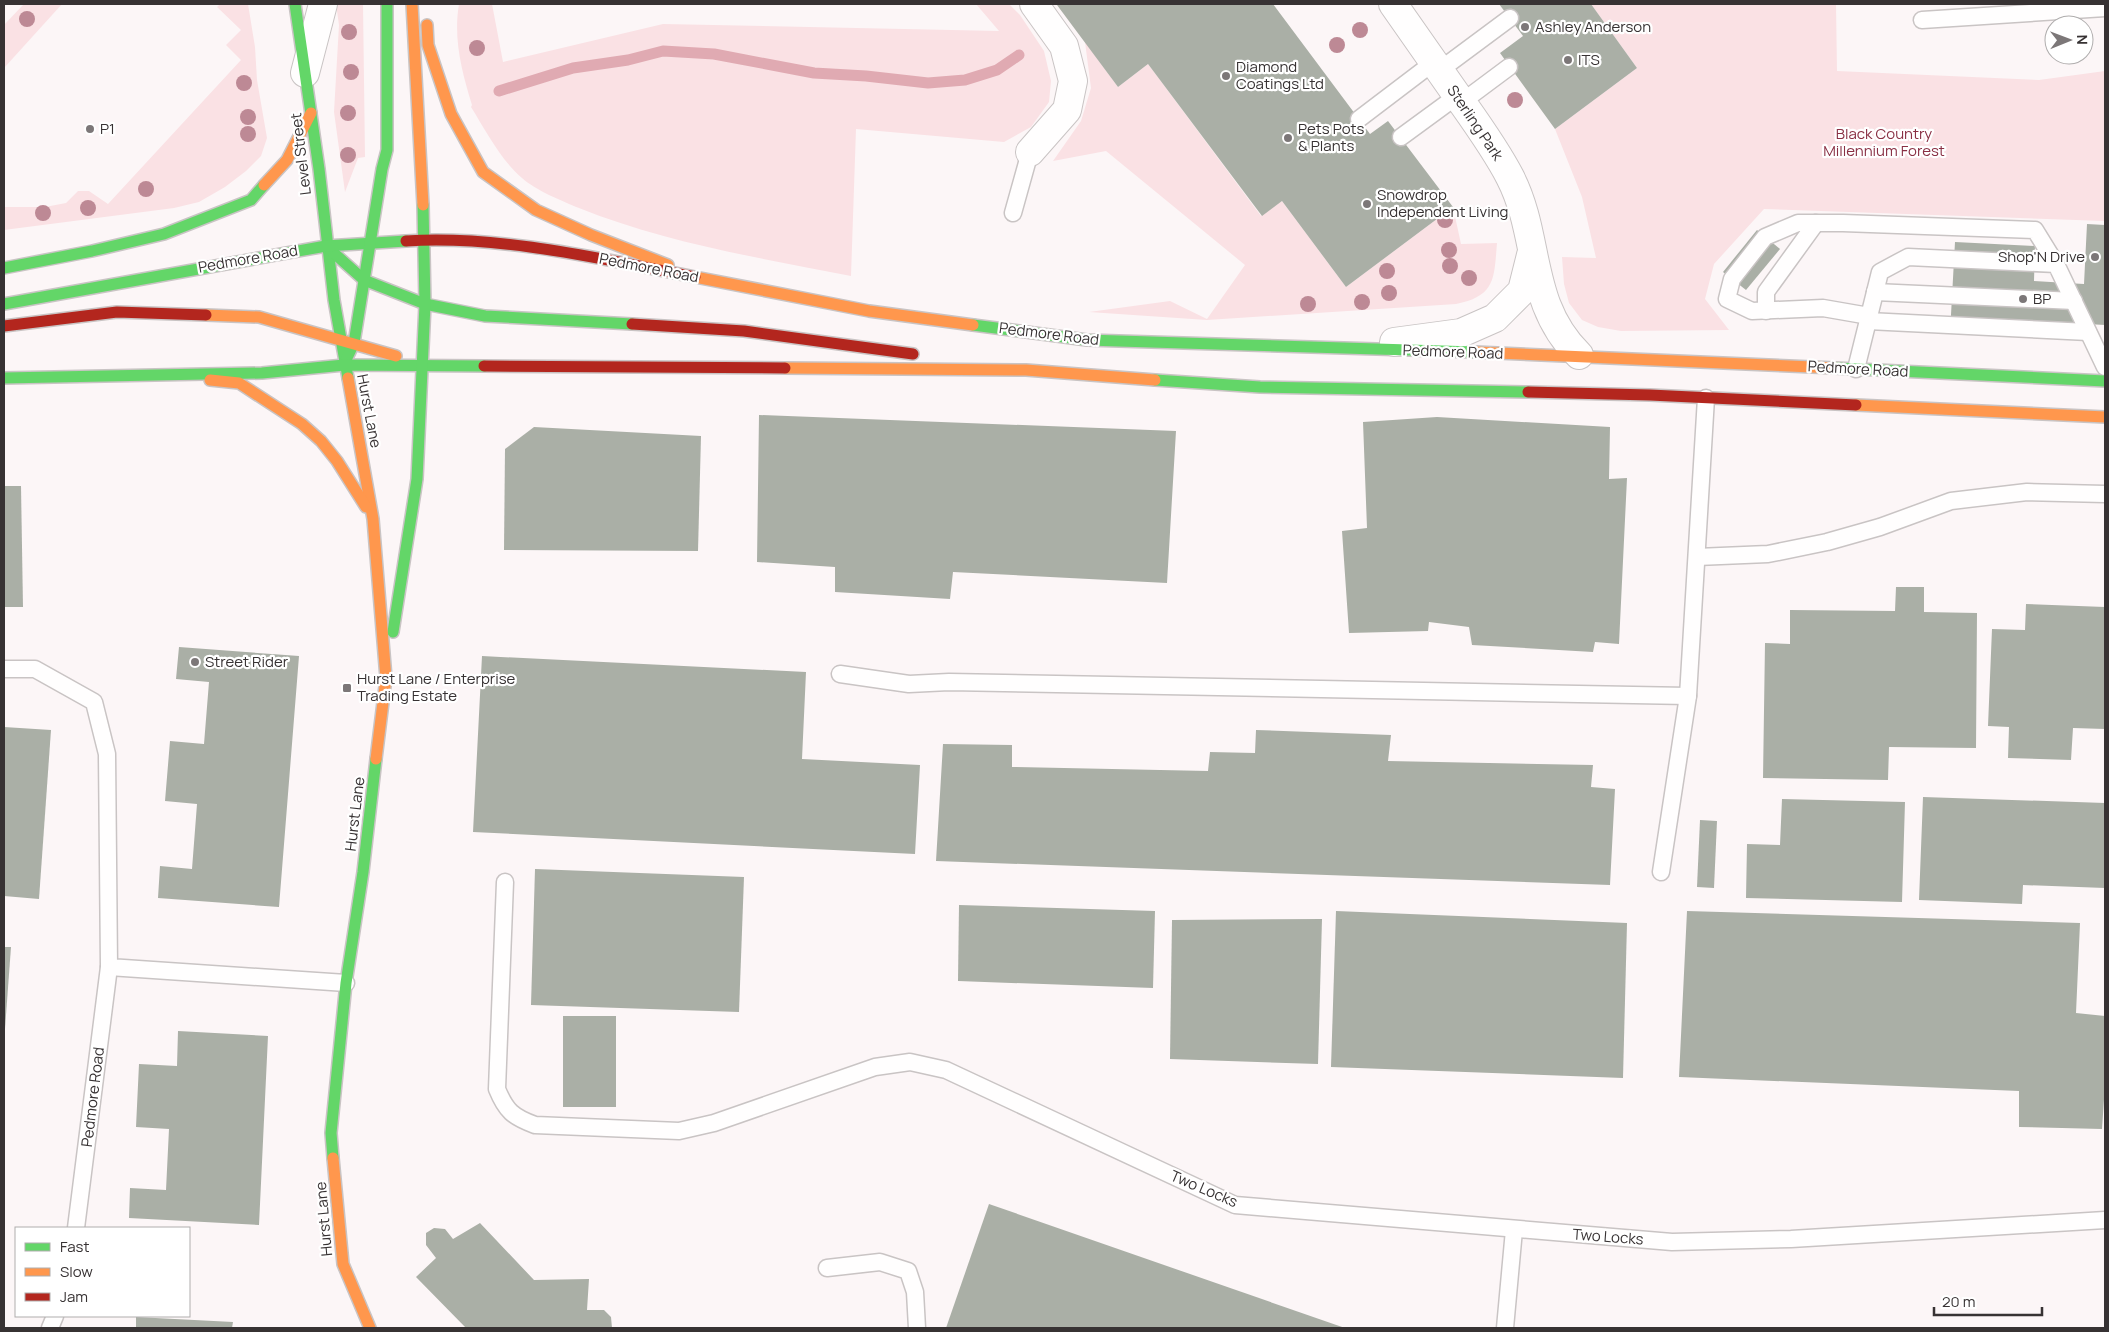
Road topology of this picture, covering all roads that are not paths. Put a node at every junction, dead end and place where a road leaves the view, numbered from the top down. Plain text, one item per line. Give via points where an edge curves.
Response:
1 (281, 4) edge
2 (295, 4) edge
3 (323, 4) edge
4 (387, 4) edge
5 (412, 4) edge
6 (1034, 4) edge
7 (1393, 4) edge
8 (2105, 8) edge
9 (427, 12) dead end
10 (1510, 18) dead end
11 (1922, 20) dead end
12 (1437, 66) junction
13 (1509, 67) dead end
14 (305, 73) junction
15 (1460, 99) junction
16 (311, 113) junction
17 (1359, 119) dead end
18 (1401, 137) dead end
19 (1030, 152) joint
20 (1014, 214) dead end
21 (1816, 223) junction
22 (422, 240) junction
23 (370, 242) junction
24 (326, 246) junction
25 (1532, 254) junction
26 (2056, 264) junction
27 (4, 268) edge
28 (700, 278) junction
29 (364, 280) junction
30 (1875, 292) junction
31 (334, 300) joint
32 (2074, 302) junction
33 (4, 304) edge
34 (424, 304) junction
35 (1766, 310) junction
36 (1868, 319) junction
37 (4, 326) edge
38 (2095, 336) edge
39 (340, 338) junction
40 (354, 343) junction
41 (1347, 349) junction
42 (1579, 355) junction
43 (344, 364) junction
44 (423, 364) junction
45 (2105, 367) edge
46 (1856, 369) junction
47 (1026, 370) junction
48 (159, 376) junction
49 (4, 378) edge
50 (2105, 382) edge
51 (1706, 398) junction
52 (2105, 417) edge
53 (2105, 494) edge
54 (373, 519) junction
55 (1697, 556) junction
56 (4, 669) edge
57 (840, 674) dead end
58 (386, 678) junction
59 (1688, 696) junction
60 (1661, 872) dead end
61 (505, 882) dead end
62 (109, 967) junction
63 (346, 983) junction
64 (2105, 1220) edge
65 (76, 1227) edge
66 (1514, 1230) junction
67 (828, 1268) dead end
68 (370, 1328) edge
69 (916, 1328) edge
70 (1505, 1328) edge

1 - 14 street
2 - 14 main road, Level Street
3 - 14 street
4 - 23 main road via 387,150
5 - 22 main road via 421,156
6 - 19 street via 1064,46 1073,81 1067,110
7 - 12 street, Sterling Park
8 - 11 lane
9 - 28 main road via 428,45 450,114 483,172 536,210
10 - 12 lane
12 - 15 street, Sterling Park
12 - 17 lane
13 - 15 lane
14 - 16 main road, Level Street
15 - 18 lane
15 - 25 street, Sterling Park via 1511,177 1524,210
16 - 24 main road, Level Street
16 - 27 main road via 287,160 251,200 164,234
19 - 20 lane
21 - 26 lane via 2035,230
21 - 35 lane via 1766,292
21 - 35 lane via 1798,224 1765,237 1732,279 1727,299 1752,311
22 - 23 main road, Pedmore Road
22 - 28 main road, Pedmore Road via 465,240 580,255
22 - 34 main road
23 - 24 main road, Pedmore Road
23 - 29 main road
24 - 29 main road
24 - 31 main road, Level Street
24 - 33 main road, Pedmore Road
25 - 41 street, Sterling Park via 1522,291 1495,318 1461,333
25 - 42 street, Sterling Park via 1548,312 1566,342
26 - 30 lane via 1908,257 1880,272
26 - 32 lane
28 - 41 main road, Pedmore Road via 869,311 1087,340
29 - 34 main road
29 - 40 main road
30 - 32 lane
30 - 36 lane
31 - 39 main road, Hurst Lane
32 - 38 lane
34 - 44 main road
34 - 47 main road via 485,316 744,331
35 - 36 lane via 1823,308
36 - 38 lane
36 - 46 lane
37 - 39 main road via 118,312 259,317
38 - 45 lane
39 - 40 main road
39 - 43 main road, Hurst Lane
40 - 43 main road
40 - 44 main road
41 - 42 main road, Pedmore Road
42 - 46 main road, Pedmore Road
43 - 44 main road
43 - 48 main road via 262,373
43 - 54 main road, Hurst Lane
44 - 47 main road
44 - 58 main road via 418,479
46 - 50 main road, Pedmore Road
47 - 51 main road via 1260,387
48 - 49 main road
48 - 54 main road via 240,383 302,424 337,461
51 - 52 main road
51 - 55 lane
53 - 55 lane via 2027,492 1952,501 1827,542 1768,554
54 - 58 main road, Hurst Lane
55 - 59 lane
56 - 62 lane, Pedmore Road via 35,669 94,702 107,754
57 - 59 lane via 909,684 959,682
58 - 63 main road, Hurst Lane
59 - 60 lane
61 - 66 lane, Two Locks via 497,1089 504,1106 518,1119 535,1125 679,1131 714,1123 875,1067 910,1062 946,1070 1235,1205
62 - 63 lane
62 - 65 lane, Pedmore Road
63 - 68 main road, Hurst Lane via 331,1133 343,1264
64 - 66 lane, Two Locks via 1791,1239 1672,1242
66 - 70 lane
67 - 69 lane via 880,1262 908,1270 915,1292

